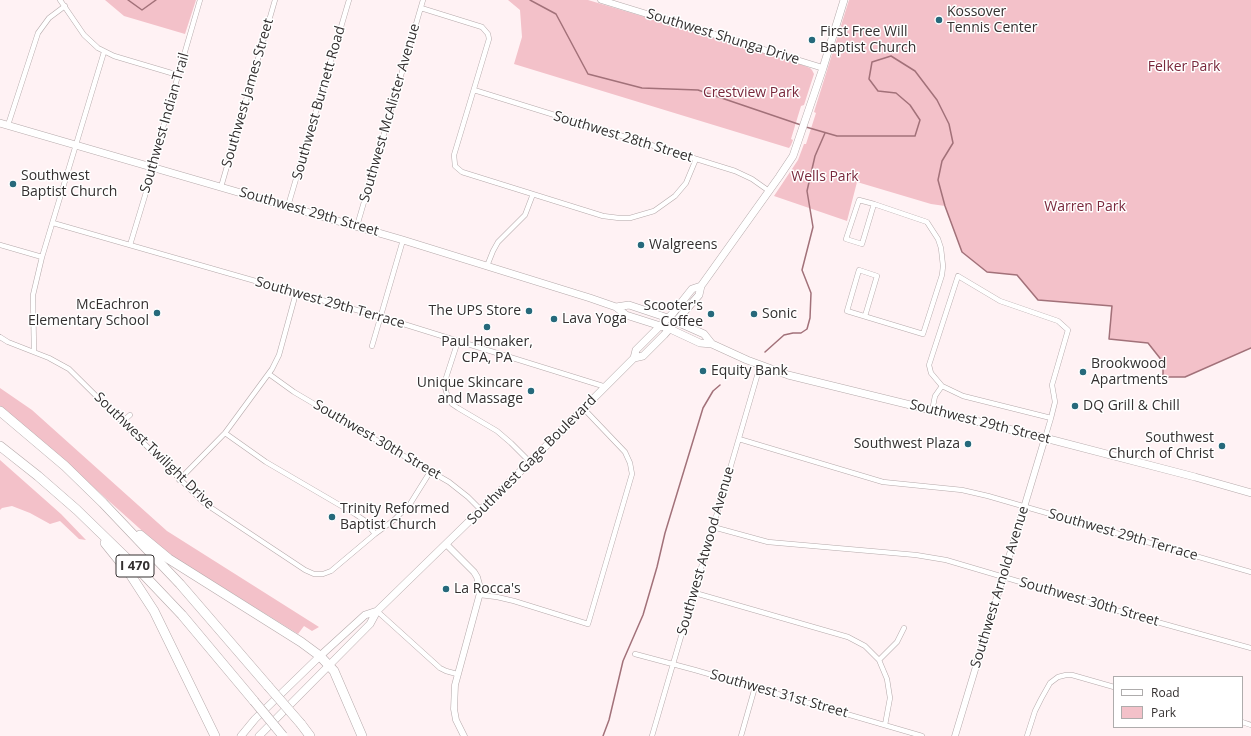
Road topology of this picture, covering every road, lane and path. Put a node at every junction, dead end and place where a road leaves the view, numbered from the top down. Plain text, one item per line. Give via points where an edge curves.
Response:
1 (60, 0) edge
2 (200, 0) edge
3 (275, 0) edge
4 (349, 0) edge
5 (423, 0) edge
6 (601, 0) edge
7 (844, 0) edge
8 (65, 6) junction
9 (421, 8) junction
10 (104, 52) junction
11 (823, 68) junction
12 (178, 75) junction
13 (474, 90) junction
14 (0, 123) edge
15 (8, 125) junction
16 (76, 145) junction
17 (696, 159) junction
18 (152, 167) junction
19 (221, 187) junction
20 (769, 191) junction
21 (533, 194) junction
22 (874, 204) junction
23 (288, 206) junction
24 (53, 222) junction
25 (357, 226) junction
26 (403, 240) junction
27 (0, 245) edge
28 (130, 245) junction
29 (42, 258) junction
30 (487, 266) junction
31 (701, 286) junction
32 (296, 293) junction
33 (616, 307) junction
34 (865, 316) junction
35 (381, 317) junction
36 (668, 318) junction
37 (678, 322) junction
38 (660, 326) junction
39 (670, 329) junction
40 (0, 337) edge
41 (458, 341) junction
42 (712, 344) junction
43 (372, 346) dead end
44 (34, 352) junction
45 (634, 358) junction
46 (760, 366) junction
47 (269, 374) junction
48 (942, 386) junction
49 (606, 387) junction
50 (584, 408) junction
51 (0, 411) edge
52 (932, 411) junction
53 (130, 414) dead end
54 (1051, 418) junction
55 (122, 422) junction
56 (225, 433) junction
57 (1045, 438) junction
58 (739, 439) junction
59 (0, 446) edge
60 (530, 462) junction
61 (430, 472) junction
62 (179, 480) junction
63 (1251, 493) edge
64 (104, 503) junction
65 (1025, 507) junction
66 (77, 510) junction
67 (481, 510) junction
68 (714, 527) junction
69 (375, 534) junction
70 (446, 544) junction
71 (1251, 572) edge
72 (1003, 577) junction
73 (694, 593) junction
74 (480, 595) junction
75 (377, 611) junction
76 (904, 628) dead end
77 (1251, 648) edge
78 (635, 654) dead end
79 (320, 656) junction
80 (879, 660) junction
81 (673, 664) junction
82 (330, 666) junction
83 (457, 674) junction
84 (755, 687) junction
85 (1113, 687) edge
86 (885, 725) junction
87 (215, 736) edge
88 (241, 736) edge
89 (259, 736) edge
90 (284, 736) edge
91 (310, 736) edge
92 (362, 736) edge
93 (464, 736) edge
94 (652, 736) edge
95 (741, 736) edge
96 (922, 736) edge
97 (956, 736) edge
98 (1027, 736) edge

1 - 8 street
2 - 12 street, Southwest Indian Trail
3 - 19 street, Southwest James Street
4 - 23 street, Southwest Burnett Road
5 - 9 street, Southwest McAlister Avenue
6 - 11 street, Southwest Shunga Drive
7 - 11 main road, Southwest Gage Boulevard
8 - 10 street via 84,35
8 - 15 street via 49,18 38,33
9 - 13 street via 482,27 488,34 489,39
9 - 25 street, Southwest McAlister Avenue
10 - 12 street
10 - 16 street
11 - 20 main road, Southwest Gage Boulevard via 789,162
12 - 18 street, Southwest Indian Trail
13 - 17 street, Southwest 28th Street
13 - 21 street via 454,155 455,166 462,172
14 - 15 main road, Southwest 29th Street
15 - 16 main road, Southwest 29th Street
16 - 18 main road, Southwest 29th Street
16 - 24 street
17 - 20 street, Southwest 28th Street via 735,171
17 - 21 street via 686,183 675,196 654,211 636,217 603,216
18 - 19 main road, Southwest 29th Street
18 - 28 street, Southwest Indian Trail
19 - 23 main road, Southwest 29th Street
20 - 31 main road, Southwest Gage Boulevard
21 - 30 street via 525,215 498,242
22 - 22 street via 862,244 846,239 859,200
22 - 34 street via 927,222 938,239 943,266 923,334
23 - 25 main road, Southwest 29th Street
24 - 28 street, Southwest 29th Terrace
24 - 29 street
25 - 26 main road, Southwest 29th Street
26 - 30 main road, Southwest 29th Street
26 - 35 street
27 - 29 street
28 - 32 street, Southwest 29th Terrace
29 - 44 street via 33,295
30 - 33 main road, Southwest 29th Street
31 - 36 main road, Southwest Gage Boulevard via 692,289
31 - 37 main road, Southwest Gage Boulevard via 699,295
32 - 35 street, Southwest 29th Terrace
32 - 47 street via 279,355
33 - 36 main road, Southwest 29th Street via 629,305
33 - 38 main road, Southwest 29th Street via 626,315
34 - 34 street via 847,311 859,270 877,276
35 - 41 street, Southwest 29th Terrace
35 - 43 street
36 - 37 main road, Southwest 29th Street
36 - 38 main road, Southwest Gage Boulevard
37 - 39 main road, Southwest Gage Boulevard
37 - 42 main road, Southwest 29th Street via 704,334
38 - 39 main road, Southwest 29th Street
38 - 45 main road, Southwest Gage Boulevard via 636,350
39 - 42 main road, Southwest 29th Street via 700,343
39 - 45 main road, Southwest Gage Boulevard via 643,356
40 - 44 street, Southwest Twilight Drive
41 - 49 street, Southwest 29th Terrace
41 - 60 street via 444,384 448,398 452,404 504,436
42 - 46 main road, Southwest 29th Street
44 - 55 street, Southwest Twilight Drive via 69,369
45 - 49 main road, Southwest Gage Boulevard
46 - 52 main road, Southwest 29th Street
46 - 58 street, Southwest Atwood Avenue
47 - 56 street
47 - 61 street, Southwest 30th Street via 294,392
48 - 52 street via 935,396
48 - 54 street via 963,396
48 - 54 street via 929,365 958,276 1000,301 1058,321 1068,330 1052,385 1055,402
49 - 50 main road, Southwest Gage Boulevard
50 - 60 main road, Southwest Gage Boulevard
50 - 74 street via 625,452 632,474 588,624 514,601
51 - 64 highway, I 470
52 - 57 main road, Southwest 29th Street
53 - 55 street
54 - 57 street
55 - 62 street, Southwest Twilight Drive
56 - 62 street
56 - 69 street via 266,462 364,520
57 - 63 main road, Southwest 29th Street
57 - 65 street, Southwest Arnold Avenue
58 - 65 street, Southwest 29th Terrace via 869,479 962,490
58 - 68 street, Southwest Atwood Avenue
59 - 66 highway, I 470
60 - 67 main road, Southwest Gage Boulevard
61 - 67 street, Southwest 30th Street via 455,486
61 - 69 street, Southwest Twilight Drive via 410,504
62 - 69 street, Southwest Twilight Drive via 204,503 314,574 331,571
64 - 79 highway via 169,559
64 - 91 highway, I 470, bridge via 185,589
65 - 71 street, Southwest 29th Terrace
65 - 72 street, Southwest Arnold Avenue
66 - 87 highway via 143,593
66 - 90 highway, I 470, bridge via 163,595
67 - 70 main road, Southwest Gage Boulevard
68 - 72 street, Southwest 30th Street via 768,542 928,556
68 - 73 street, Southwest Atwood Avenue
70 - 74 street via 477,577
70 - 75 main road, Southwest Gage Boulevard
72 - 77 street, Southwest 30th Street
72 - 97 street, Southwest Arnold Avenue
73 - 80 street via 848,637 865,646
73 - 81 street, Southwest Atwood Avenue
74 - 83 street
75 - 79 main road, Southwest Gage Boulevard via 365,615
75 - 82 main road, Southwest Gage Boulevard via 370,624
75 - 83 street via 440,668
76 - 80 street via 897,642
78 - 81 street, Southwest 31st Street
79 - 82 highway
79 - 88 main road, Southwest Gage Boulevard
80 - 86 street via 889,687 890,698
81 - 84 street, Southwest 31st Street
81 - 94 street, Southwest Atwood Avenue
82 - 89 main road, Southwest Gage Boulevard
82 - 92 highway
83 - 93 street via 453,697 454,709
84 - 86 street, Southwest 31st Street
84 - 95 street
85 - 98 street via 1072,675 1064,675 1053,680 1035,711
86 - 96 street, Southwest 31st Street

